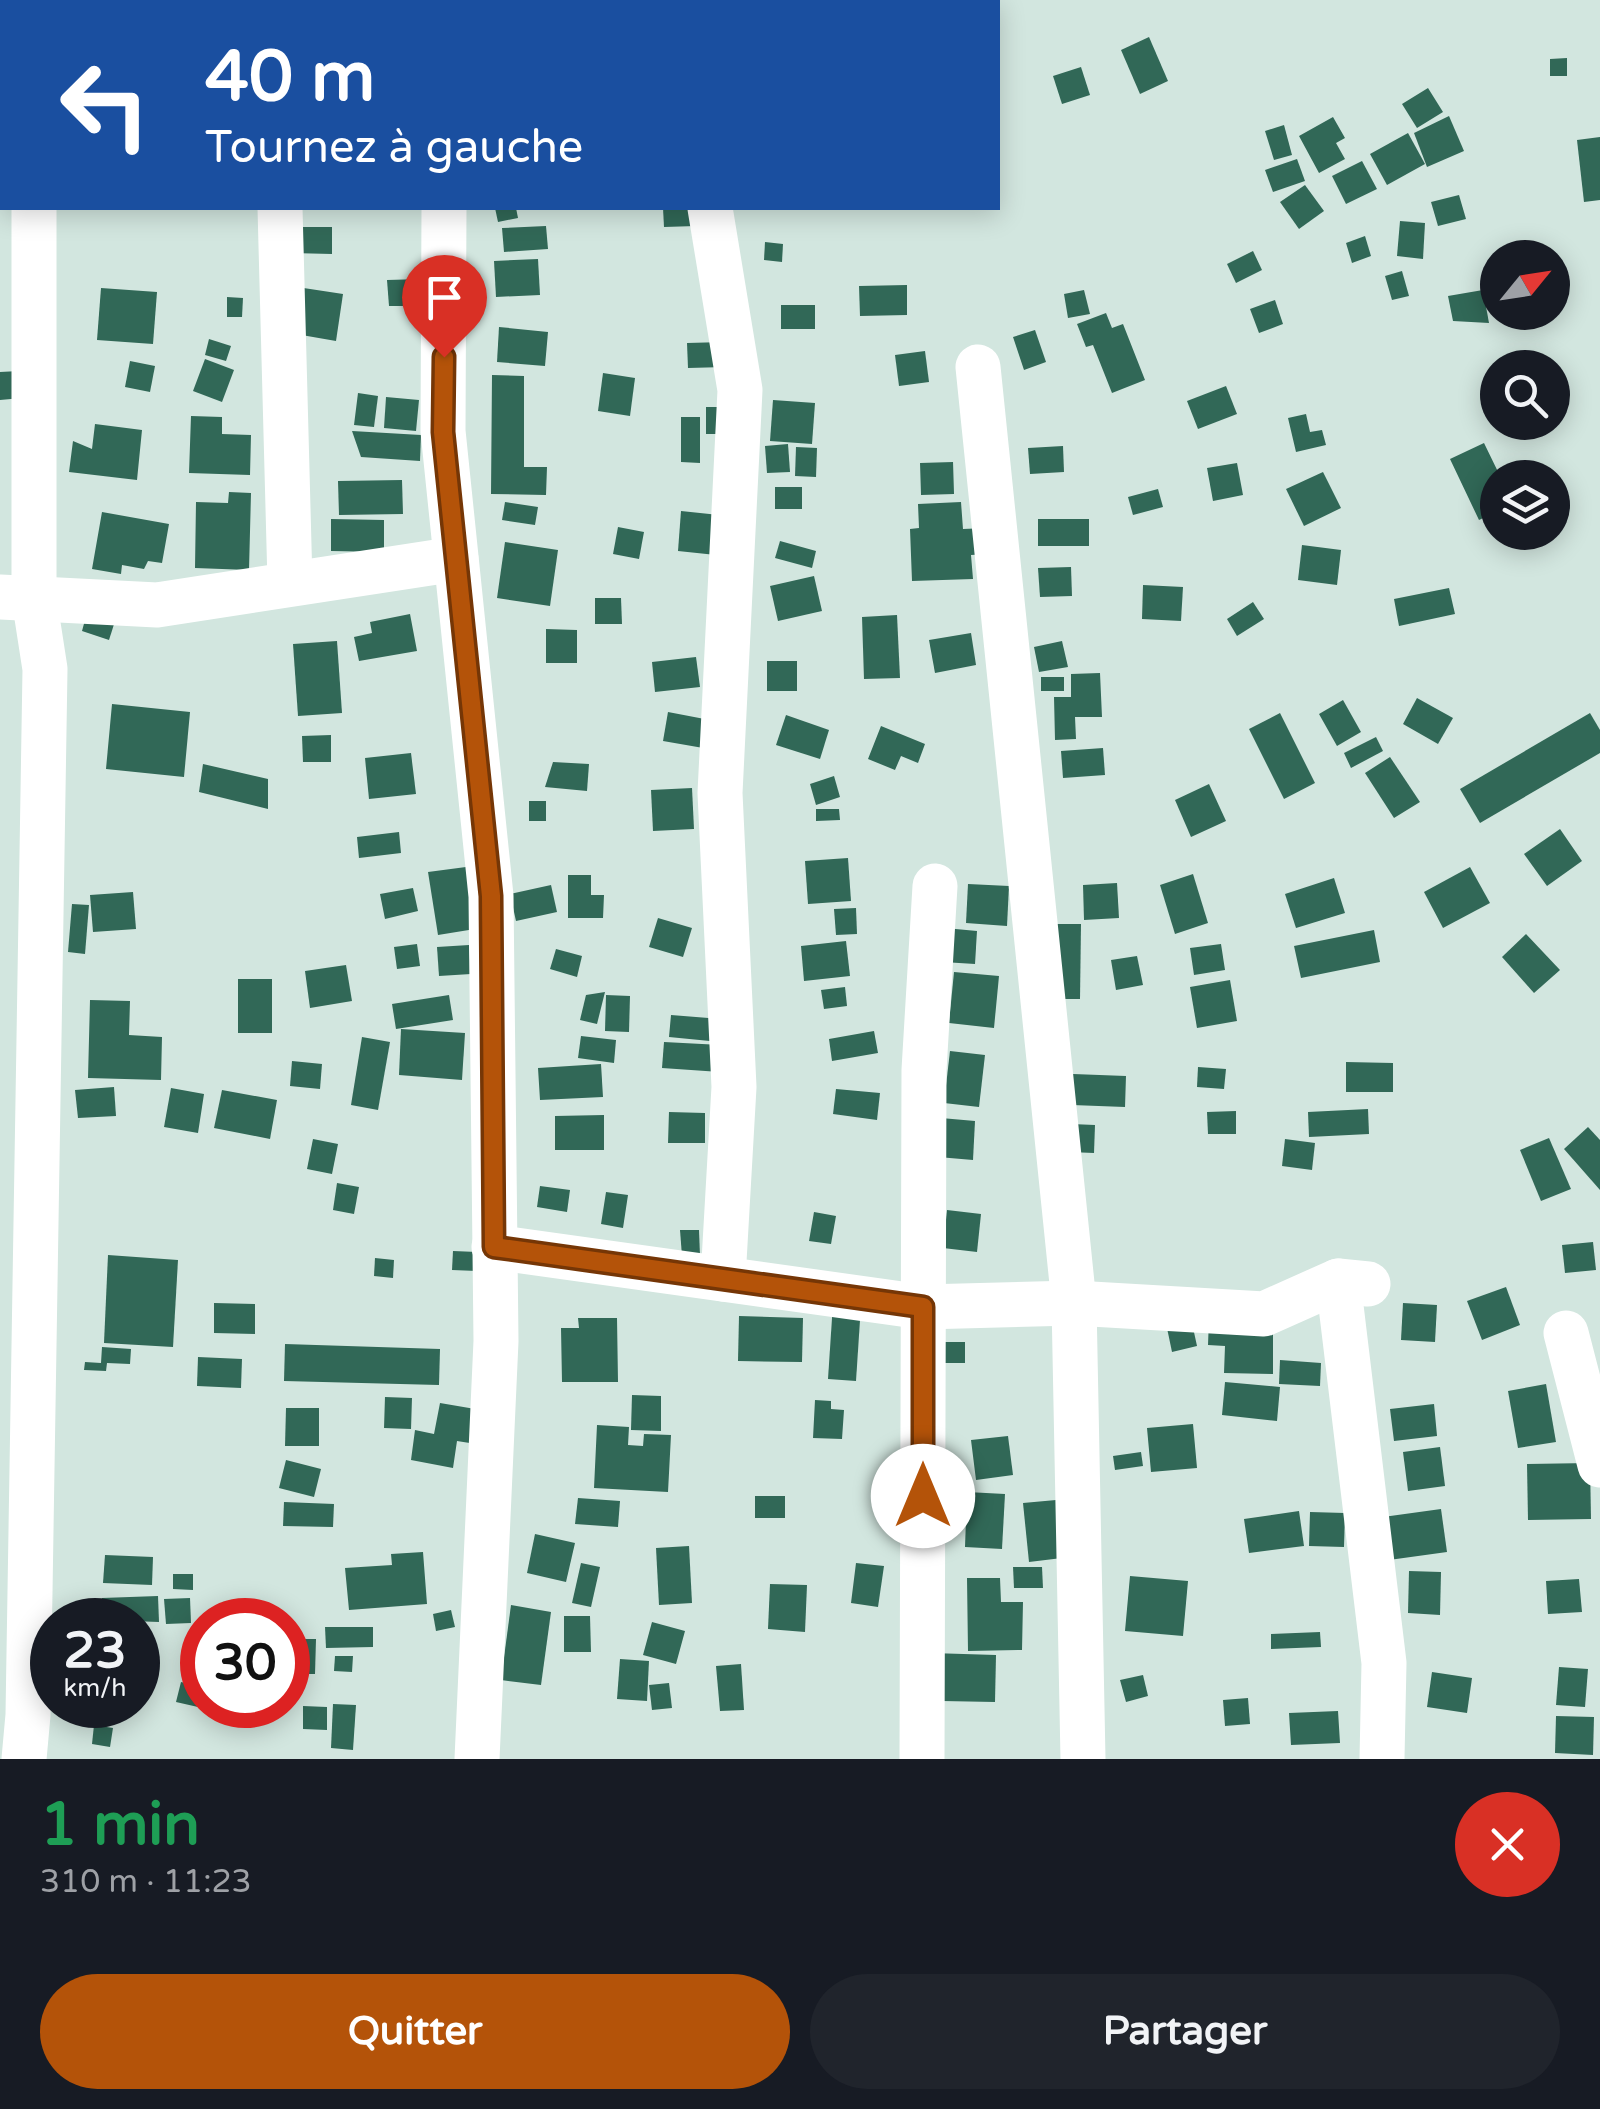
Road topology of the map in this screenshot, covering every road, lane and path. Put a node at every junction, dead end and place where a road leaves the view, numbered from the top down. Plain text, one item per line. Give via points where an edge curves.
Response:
1 (34, 210) edge
2 (280, 210) edge
3 (444, 210) edge
4 (710, 210) edge
5 (978, 367) dead end
6 (456, 560) junction
7 (290, 584) junction
8 (17, 598) edge
9 (936, 886) dead end
10 (494, 1247) junction
11 (724, 1279) junction
12 (1074, 1303) junction
13 (923, 1307) junction
14 (1566, 1333) dead end
15 (1600, 1465) edge
16 (24, 1759) edge
17 (476, 1759) edge
18 (922, 1759) edge
19 (1083, 1759) edge
20 (1382, 1759) edge

1 - 8 street
2 - 7 street
3 - 6 street via 443,432
4 - 11 street via 740,390 720,793 734,1087
5 - 12 street
6 - 7 street
6 - 10 street via 491,896
7 - 8 street via 158,605
8 - 16 street via 45,669
9 - 13 street via 924,1070
10 - 11 street
10 - 17 street via 496,1341
11 - 13 street
12 - 13 street
12 - 19 street
12 - 20 street via 1264,1314 1353,1282 1384,1663
13 - 18 street
14 - 15 street

